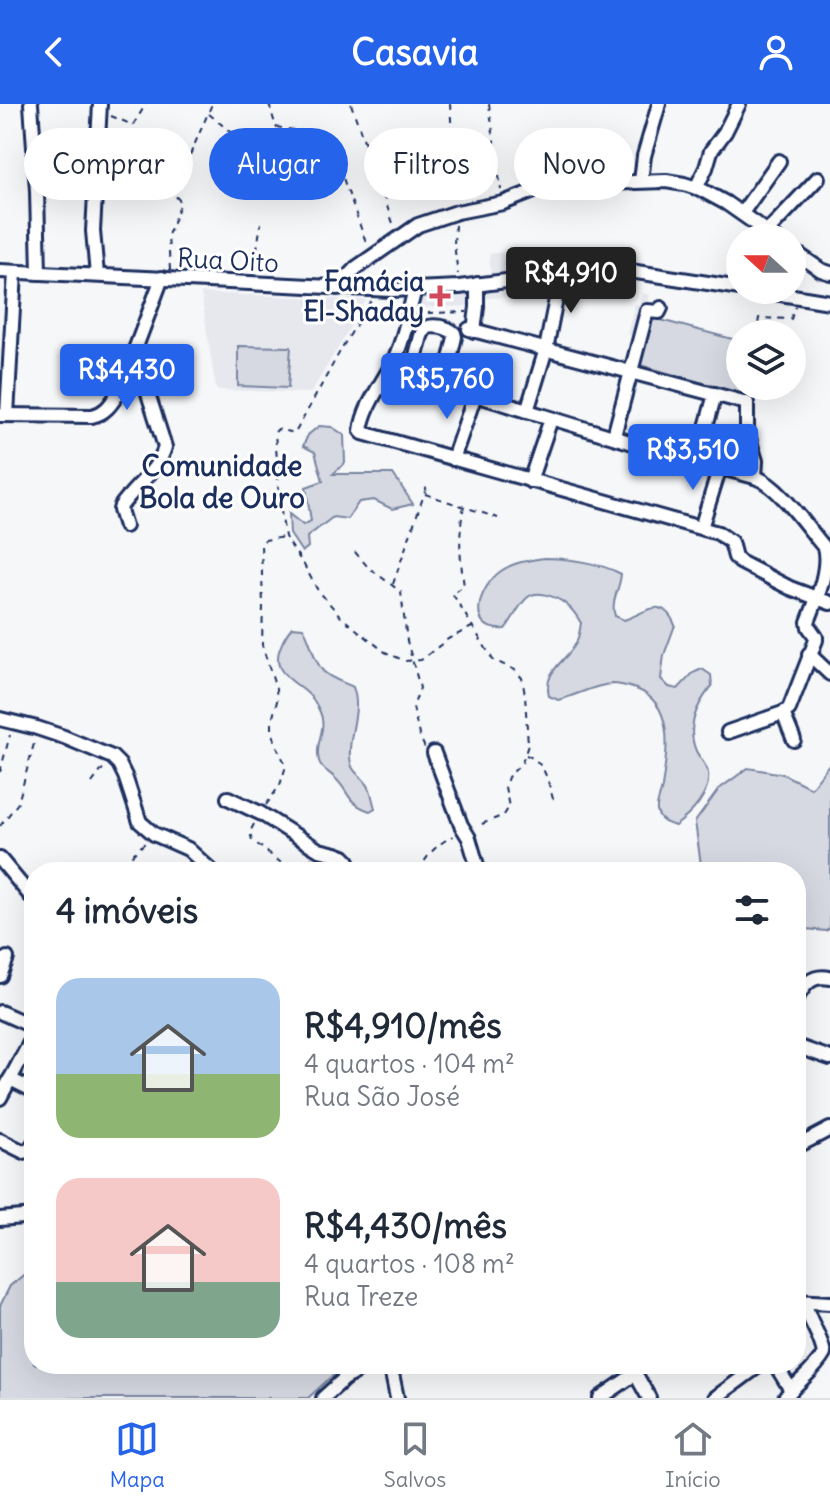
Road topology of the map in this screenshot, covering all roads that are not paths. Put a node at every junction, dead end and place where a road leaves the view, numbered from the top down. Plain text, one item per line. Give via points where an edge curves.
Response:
1 (31, 104) edge
2 (659, 104) edge
3 (739, 104) edge
4 (99, 108) edge
5 (779, 161) dead end
6 (818, 178) dead end
7 (641, 181) junction
8 (696, 188) junction
9 (742, 213) junction
10 (757, 224) edge
11 (781, 224) edge
12 (806, 260) edge
13 (0, 271) edge
14 (15, 272) junction
15 (39, 273) junction
16 (830, 273) edge
17 (561, 274) junction
18 (97, 275) junction
19 (166, 279) junction
20 (477, 284) junction
21 (726, 286) edge
22 (337, 288) junction
23 (415, 289) junction
24 (806, 298) edge
25 (830, 302) edge
26 (661, 308) dead end
27 (136, 345) junction
28 (546, 349) junction
29 (390, 369) junction
30 (631, 372) junction
31 (411, 375) junction
32 (444, 384) junction
33 (715, 394) junction
34 (475, 395) junction
35 (527, 411) junction
36 (3, 415) edge
37 (551, 419) junction
38 (705, 431) dead end
39 (614, 436) junction
40 (453, 459) junction
41 (720, 467) junction
42 (755, 477) junction
43 (530, 481) junction
44 (125, 526) dead end
45 (701, 528) junction
46 (817, 598) junction
47 (830, 603) edge
48 (809, 654) junction
49 (830, 674) edge
50 (783, 713) junction
51 (5, 721) edge
52 (728, 732) dead end
53 (794, 740) dead end
54 (434, 753) road end
55 (228, 798) dead end
56 (0, 859) edge
57 (202, 862) edge
58 (348, 862) edge
59 (476, 862) edge
60 (24, 888) edge
61 (7, 958) dead end
62 (0, 976) edge
63 (830, 978) edge
64 (806, 984) edge
65 (0, 1012) edge
66 (24, 1023) edge
67 (806, 1050) edge
68 (24, 1053) edge
69 (830, 1058) edge
70 (10, 1079) junction
71 (24, 1086) edge
72 (0, 1098) edge
73 (830, 1129) edge
74 (0, 1140) edge
75 (806, 1142) edge
76 (24, 1152) edge
77 (24, 1217) edge
78 (0, 1219) edge
79 (806, 1302) edge
80 (830, 1303) edge
81 (806, 1313) edge
82 (352, 1374) edge
83 (391, 1374) edge
84 (627, 1374) edge
85 (636, 1374) edge
86 (747, 1374) edge
87 (779, 1374) edge
88 (788, 1394) edge
89 (394, 1396) edge
90 (323, 1398) edge
91 (600, 1398) edge
92 (649, 1398) edge
93 (715, 1398) edge

1 - 15 street
2 - 7 street
3 - 8 street
4 - 18 street via 93,231
5 - 9 street
6 - 11 street
7 - 8 street
7 - 22 street via 554,186 418,225
8 - 9 street
9 - 10 street
12 - 16 street
13 - 14 street, Rua Oito
14 - 15 street, Rua Oito
14 - 36 street
15 - 18 street, Rua Oito
17 - 20 street, Rua Oito
17 - 21 street, Rua Oito via 626,270
17 - 28 street
18 - 19 street, Rua Oito
19 - 22 street, Rua Oito
19 - 27 street
20 - 23 street, Rua Oito
20 - 28 street via 471,330
22 - 23 street, Rua Oito
23 - 29 street
24 - 25 street
26 - 30 street via 647,311
27 - 36 street via 119,392 101,414
27 - 44 street via 165,447 156,466 121,506
28 - 30 street
28 - 35 street
29 - 31 street
29 - 40 street via 361,431
30 - 33 street
30 - 39 street
31 - 32 street
31 - 32 street via 425,328 449,329 455,337
32 - 34 street
33 - 38 street
33 - 42 street via 747,403
34 - 35 street
34 - 40 street
35 - 37 street
37 - 39 street
37 - 43 street
39 - 41 street
40 - 43 street
41 - 42 street
41 - 45 street
42 - 46 street via 776,491 824,547
43 - 45 street
45 - 46 street via 731,542 740,562
46 - 47 street
46 - 48 street via 808,625 816,637
48 - 49 street
48 - 50 street via 791,705
50 - 52 street
50 - 53 street
51 - 57 street via 112,757 125,776 140,822
54 - 59 street
55 - 58 street
56 - 60 street
61 - 62 street
63 - 64 street via 816,977
65 - 66 street
67 - 69 street
68 - 70 street
70 - 71 street
70 - 72 street
73 - 75 street
74 - 76 street
77 - 78 street
79 - 80 street
81 - 88 street via 824,1354
82 - 90 street
83 - 89 street
84 - 91 street
85 - 92 street
86 - 93 street
87 - 88 street

